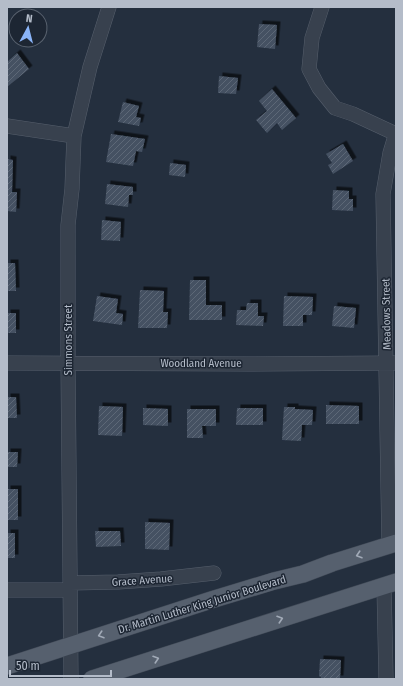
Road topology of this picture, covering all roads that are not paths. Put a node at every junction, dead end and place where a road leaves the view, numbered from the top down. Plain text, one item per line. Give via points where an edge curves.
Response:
1 (109, 7) edge
2 (322, 7) edge
3 (7, 126) edge
4 (396, 133) edge
5 (74, 136) junction
6 (68, 362) junction
7 (7, 363) edge
8 (391, 363) edge
9 (392, 544) edge
10 (214, 573) dead end
11 (390, 584) edge
12 (70, 586) junction
13 (7, 590) edge
14 (70, 646) junction
15 (7, 666) edge
16 (71, 679) edge
17 (92, 679) edge
18 (386, 679) edge

1 - 5 street, Simmons Street via 90,67
2 - 4 street via 312,38 309,69 319,88 335,108
3 - 5 street
4 - 8 street, Meadows Street via 383,194
5 - 6 street, Simmons Street via 68,225
6 - 7 street, Woodland Avenue
6 - 8 street, Woodland Avenue
6 - 12 street, Simmons Street
8 - 9 street, Meadows Street
9 -> 14 main road, Dr. Martin Luther King Junior Boulevard
10 - 12 street, Grace Avenue
17 -> 11 main road
11 - 18 street
12 - 13 street, Grace Avenue
12 - 14 street, Simmons Street
14 - 15 main road, Dr. Martin Luther King Junior Boulevard
14 - 16 street, Simmons Street

